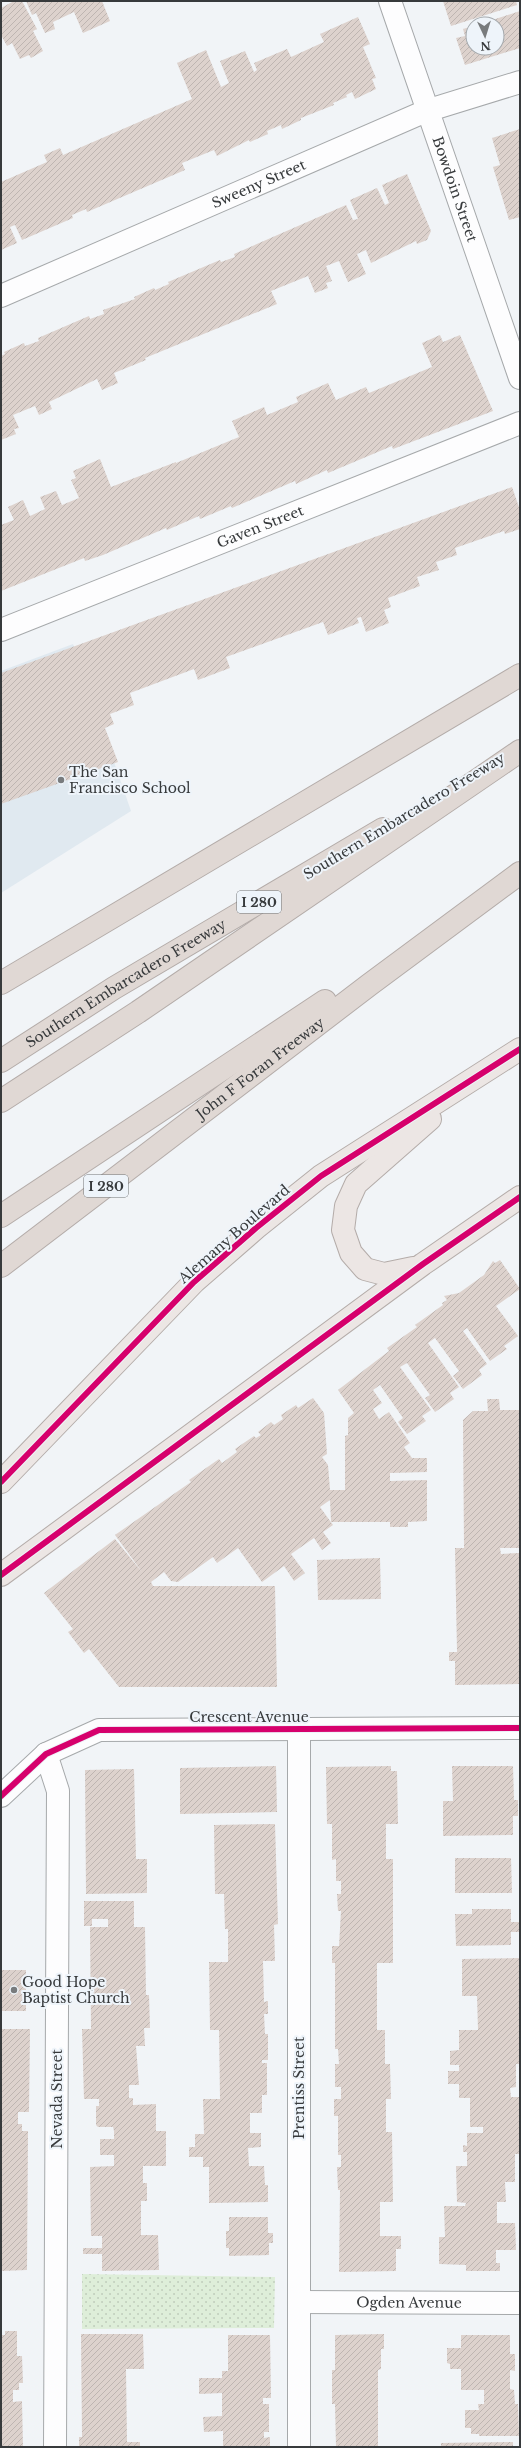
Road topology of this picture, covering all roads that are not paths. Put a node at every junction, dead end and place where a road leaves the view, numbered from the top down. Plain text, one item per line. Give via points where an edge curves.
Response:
1 (390, 1) edge
2 (520, 82) edge
3 (426, 112) junction
4 (1, 296) edge
5 (520, 378) edge
6 (520, 423) edge
7 (1, 630) edge
8 (520, 675) edge
9 (520, 748) edge
10 (520, 751) edge
11 (520, 873) edge
12 (1, 983) edge
13 (520, 1049) edge
14 (1, 1060) edge
15 (489, 1069) junction
16 (1, 1101) edge
17 (211, 1106) junction
18 (520, 1197) edge
19 (1, 1216) edge
20 (422, 1264) junction
21 (1, 1266) edge
22 (1, 1280) edge
23 (1, 1482) edge
24 (1, 1576) edge
25 (520, 1728) edge
26 (299, 1729) junction
27 (46, 1754) junction
28 (1, 1796) edge
29 (299, 2302) junction
30 (520, 2303) edge
31 (55, 2447) edge
32 (299, 2447) edge

1 - 3 street, Bowdoin Street
2 - 3 street, Sweeny Street
3 - 4 street, Sweeny Street
3 - 5 street, Bowdoin Street
6 - 7 street, Gaven Street
8 - 12 highway
9 - 14 highway, Southern Embarcadero Freeway / I 280 via 164,958
10 - 16 highway via 138,1012
11 - 17 highway, John F Foran Freeway / I 280
11 - 19 highway
13 - 15 main road, Alemany Boulevard
15 - 20 main road via 356,1184 346,1206 343,1230 351,1253 365,1269 384,1274 405,1271
15 - 23 main road, Alemany Boulevard via 321,1176 256,1228 194,1282
17 - 21 highway, John F Foran Freeway / I 280
17 - 22 highway
18 - 20 main road
20 - 24 main road
25 - 26 street, Crescent Avenue
26 - 27 street, Crescent Avenue via 99,1730
26 - 29 street, Prentiss Street
27 - 28 street, Crescent Avenue
27 - 31 street, Nevada Street via 58,1791
29 - 30 street, Ogden Avenue
29 - 32 street, Prentiss Street

